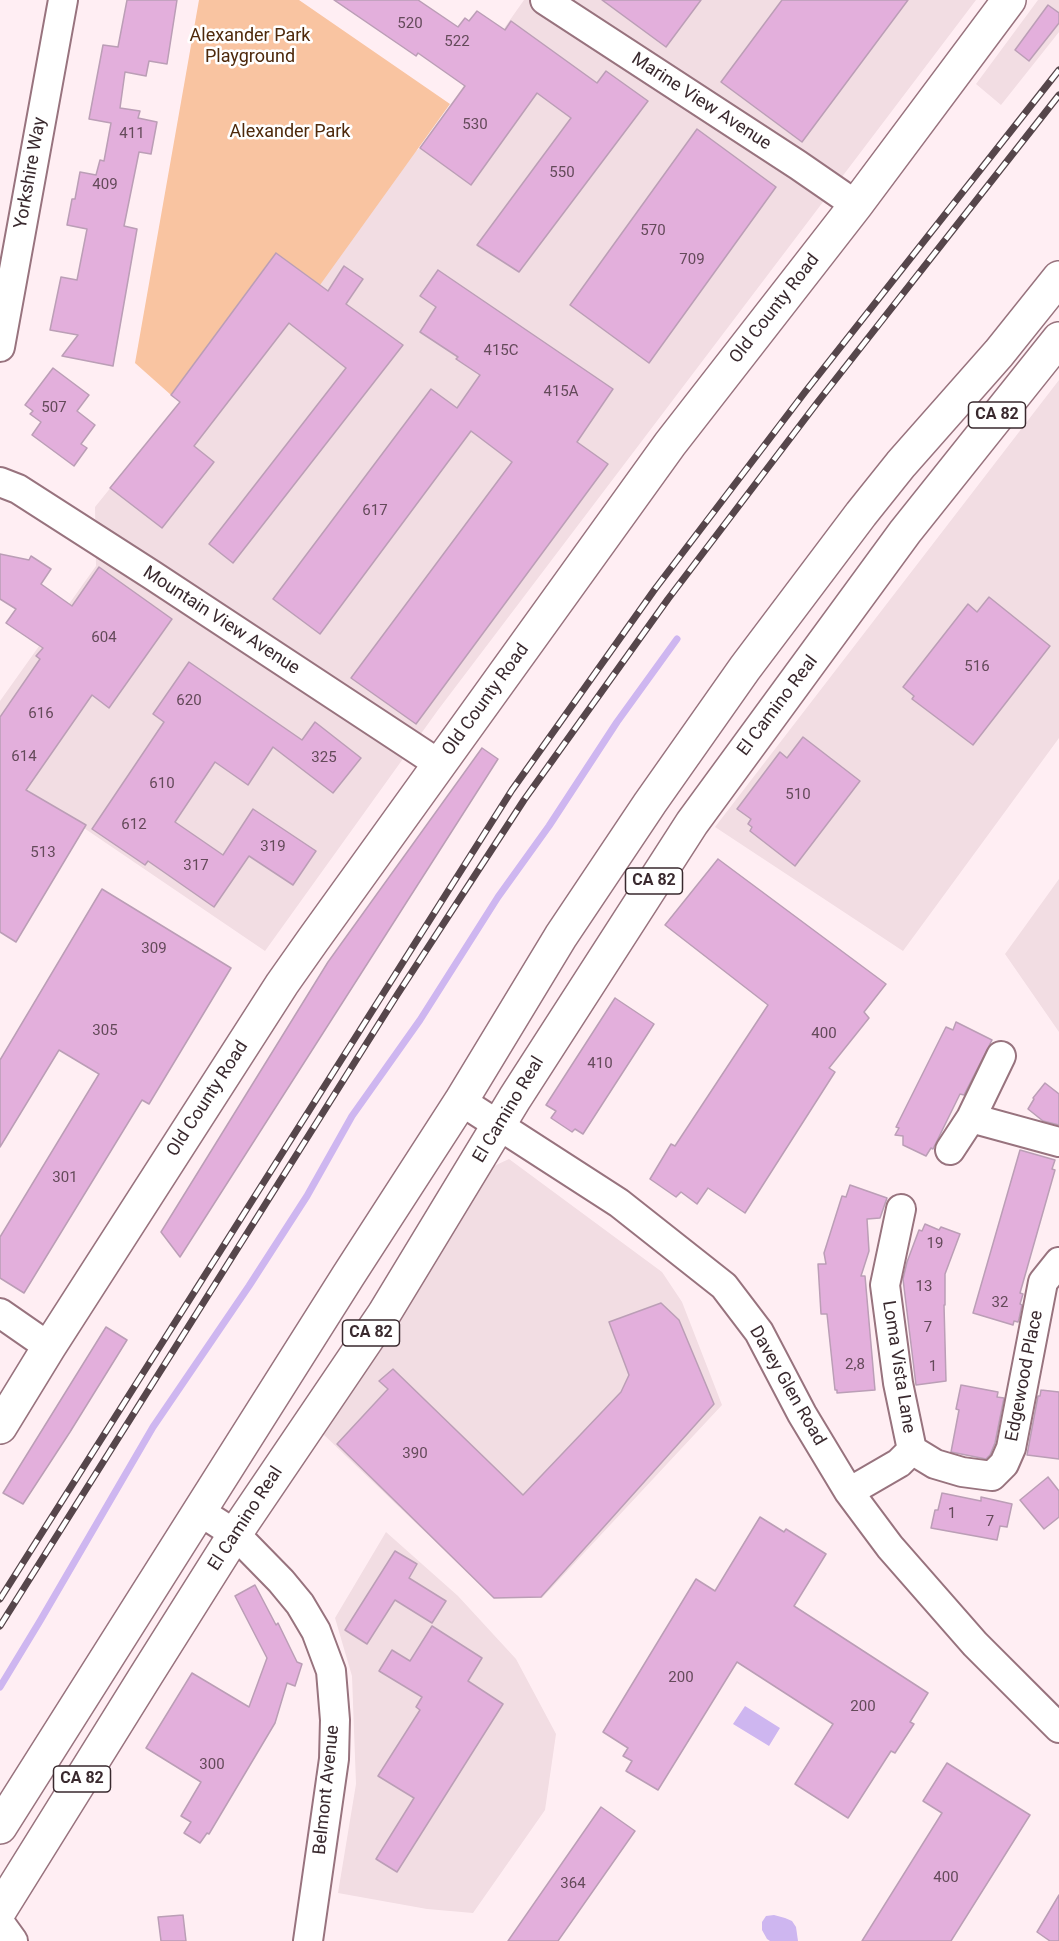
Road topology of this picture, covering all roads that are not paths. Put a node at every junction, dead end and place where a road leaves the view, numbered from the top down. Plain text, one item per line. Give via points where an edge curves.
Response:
1 (63, 0) edge
2 (544, 0) edge
3 (1009, 0) edge
4 (856, 205) junction
5 (1059, 278) edge
6 (1059, 339) edge
7 (0, 347) edge
8 (0, 482) edge
9 (439, 764) junction
10 (1001, 1056) dead end
11 (461, 1101) junction
12 (971, 1118) junction
13 (499, 1126) junction
14 (1059, 1142) edge
15 (950, 1150) dead end
16 (901, 1209) dead end
17 (1059, 1262) edge
18 (0, 1313) edge
19 (49, 1347) junction
20 (0, 1427) edge
21 (912, 1450) junction
22 (849, 1492) junction
23 (199, 1511) junction
24 (235, 1534) junction
25 (1059, 1728) edge
26 (0, 1827) edge
27 (0, 1910) edge
28 (0, 1923) edge
29 (13, 1941) edge
30 (308, 1941) edge

1 - 7 street, Yorkshire Way
2 - 4 street, Marine View Avenue
3 - 4 main road, Old County Road
4 - 9 main road, Old County Road via 664,452
5 - 11 main road, CA 82 via 901,465 745,668 561,936
6 - 13 main road, El Camino Real / CA 82 via 905,532 692,823
8 - 9 street, Mountain View Avenue via 18,489 104,544
9 - 19 main road, Old County Road via 282,984
10 - 12 street
11 - 13 street, Davey Glen Road
11 - 23 main road, CA 82
12 - 14 street
12 - 15 street
13 - 22 street, Davey Glen Road via 619,1203 724,1286 759,1332
13 - 24 main road, El Camino Real / CA 82 via 384,1314
16 - 21 street, Loma Vista Lane via 885,1285
17 - 21 street, Edgewood Place via 1043,1282 1011,1448 1004,1464 992,1476 962,1472 935,1464
18 - 19 street
19 - 20 main road, Old County Road
21 - 22 street, Loma Vista Lane via 899,1463
22 - 25 street, Davey Glen Road via 890,1547 968,1636
23 - 24 street, Belmont Avenue
23 - 26 main road, CA 82
24 - 27 main road, El Camino Real / CA 82
24 - 30 street, Belmont Avenue via 300,1604 316,1631 331,1671 334,1759
28 - 29 street

